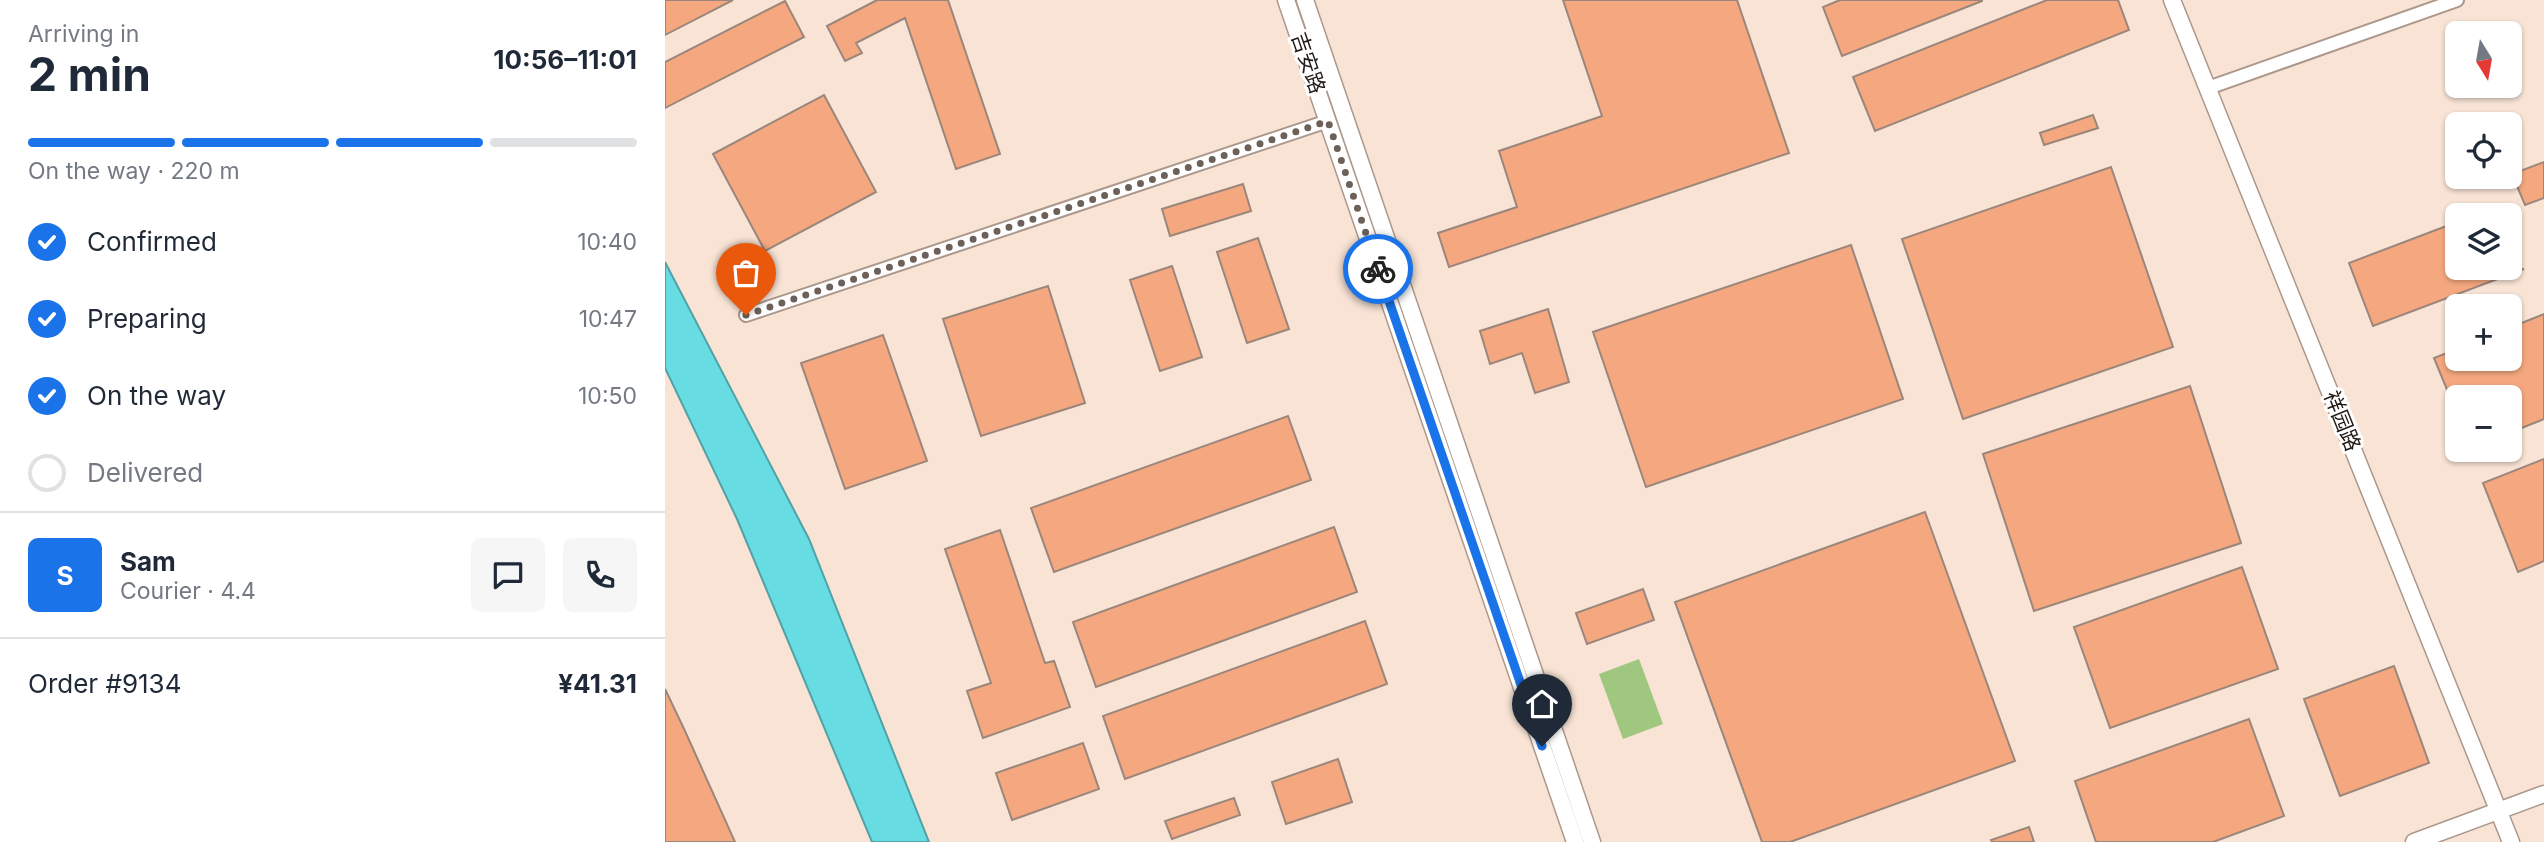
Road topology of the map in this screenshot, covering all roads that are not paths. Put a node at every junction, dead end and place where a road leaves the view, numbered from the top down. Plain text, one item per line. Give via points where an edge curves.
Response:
1 (1286, 0) edge
2 (1305, 0) edge
3 (2172, 0) edge
4 (2457, 0) edge
5 (2208, 89) junction
6 (1328, 121) junction
7 (746, 315) dead end
8 (2544, 794) edge
9 (2499, 811) junction
10 (1575, 842) edge
11 (1592, 842) edge
12 (2414, 842) edge
13 (2511, 842) edge

1 - 6 street, 吉安路
2 - 11 street, 吉安路
3 - 5 street, 祥园路
4 - 5 street
5 - 9 street, 祥园路
6 - 7 street
6 - 10 street, 吉安路
8 - 9 street
9 - 12 street
9 - 13 street, 祥园路

